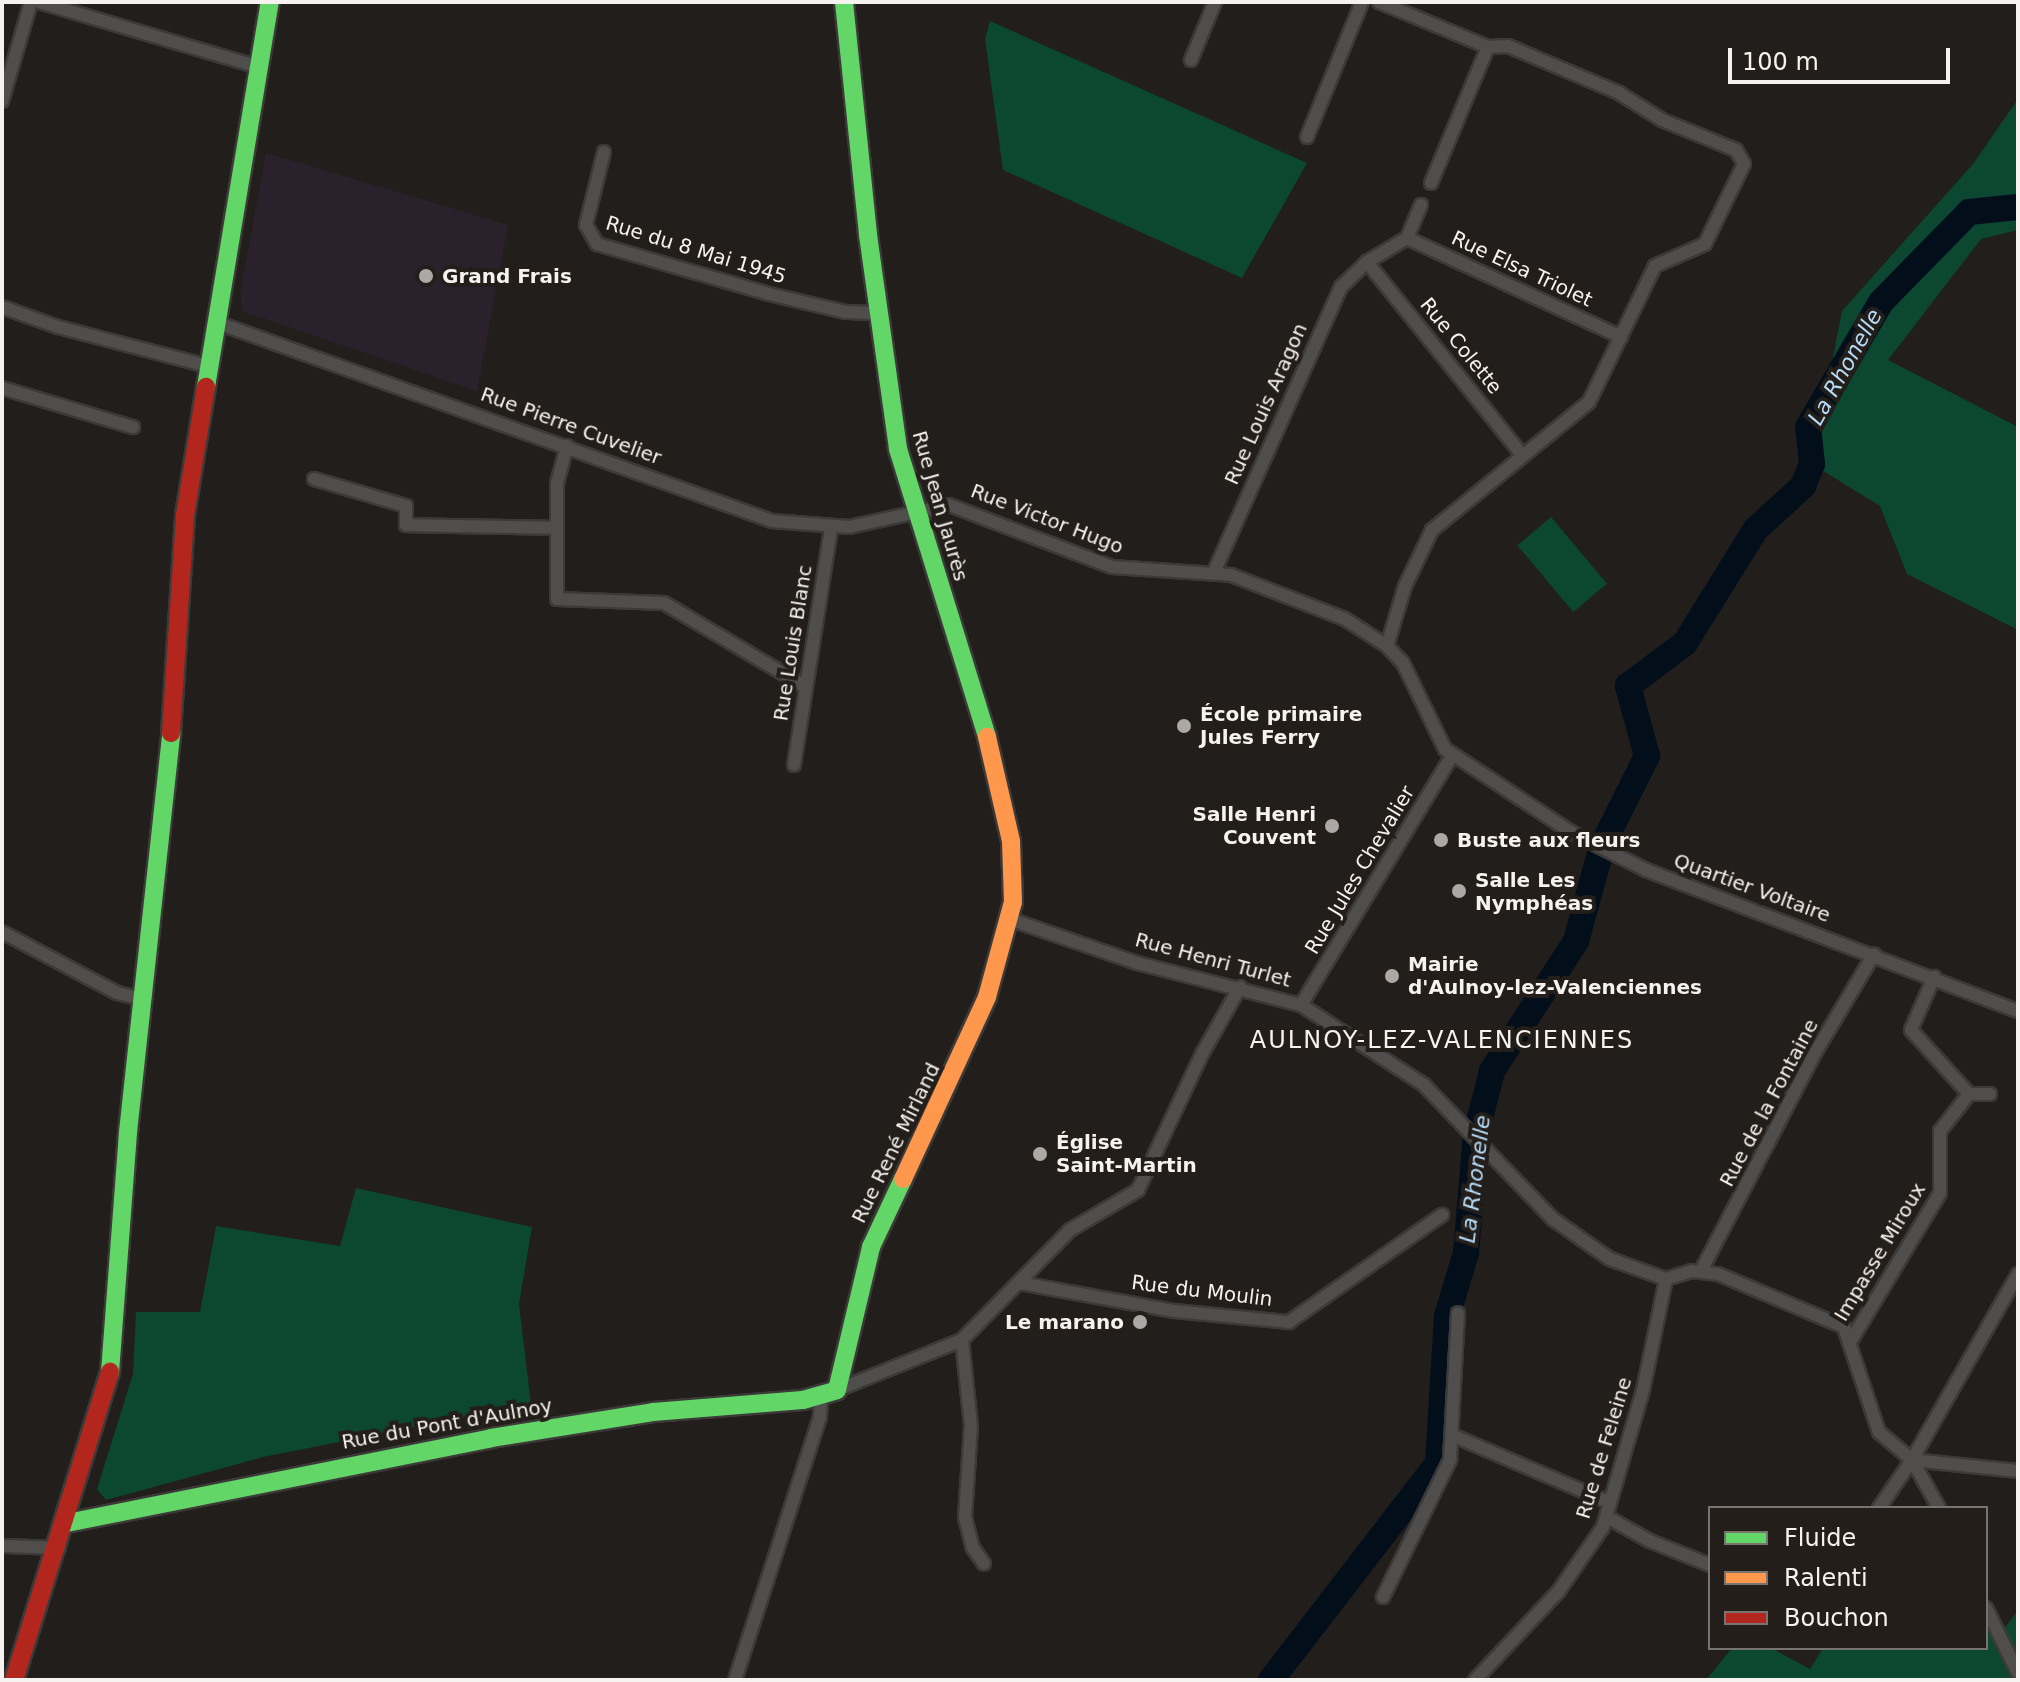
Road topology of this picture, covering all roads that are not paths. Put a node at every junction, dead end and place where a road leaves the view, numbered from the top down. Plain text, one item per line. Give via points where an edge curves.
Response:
1 (31, 2) edge
2 (39, 2) edge
3 (270, 2) edge
4 (844, 2) edge
5 (1215, 2) edge
6 (1362, 2) edge
7 (1379, 2) edge
8 (1488, 47) junction
9 (1191, 60) dead end
10 (259, 67) junction
11 (2, 101) edge
12 (1307, 137) dead end
13 (604, 152) dead end
14 (1431, 183) dead end
15 (1421, 205) dead end
16 (1407, 238) junction
17 (1367, 262) junction
18 (2, 307) edge
19 (880, 313) junction
20 (218, 323) junction
21 (1621, 337) junction
22 (208, 366) junction
23 (2, 388) edge
24 (133, 427) dead end
25 (567, 446) junction
26 (1522, 455) junction
27 (314, 479) dead end
28 (916, 511) junction
29 (557, 528) junction
30 (831, 528) junction
31 (1214, 572) junction
32 (1387, 646) junction
33 (806, 687) junction
34 (1452, 756) junction
35 (794, 765) dead end
36 (1588, 840) joint
37 (1012, 920) junction
38 (2, 932) edge
39 (1874, 954) junction
40 (1934, 977) junction
41 (1240, 987) junction
42 (144, 999) junction
43 (1301, 1005) junction
44 (2018, 1011) edge
45 (1969, 1094) junction
46 (1990, 1094) dead end
47 (1442, 1215) dead end
48 (1701, 1271) junction
49 (2018, 1274) edge
50 (1666, 1279) junction
51 (1020, 1283) junction
52 (1458, 1313) dead end
53 (1852, 1339) junction
54 (962, 1340) junction
55 (829, 1393) junction
56 (1454, 1436) junction
57 (1912, 1460) junction
58 (2018, 1471) edge
59 (1609, 1502) junction
60 (1880, 1506) edge
61 (1938, 1506) edge
62 (1607, 1517) junction
63 (67, 1523) junction
64 (2, 1546) edge
65 (59, 1548) junction
66 (984, 1564) dead end
67 (1708, 1564) edge
68 (1383, 1597) dead end
69 (1988, 1612) edge
70 (2018, 1673) edge
71 (14, 1680) edge
72 (735, 1680) edge
73 (1475, 1680) edge

1 - 11 street
2 - 10 street
3 - 10 street
4 - 19 street, Rue Jean Jaurès
5 - 9 street
6 - 12 street
7 - 8 street
8 - 14 street
8 - 21 street via 1508,46 1571,72 1742,156 1743,169 1705,244 1655,266
10 - 20 street
13 - 19 street, Rue du 8 Mai 1945 via 586,225 597,244 769,294 846,312
15 - 16 street
16 - 17 street
16 - 21 street, Rue Elsa Triolet
17 - 26 street, Rue Colette
17 - 31 street, Rue Louis Aragon via 1338,292
18 - 22 street
19 - 28 street, Rue Jean Jaurès via 898,449
20 - 22 street
20 - 25 street, Rue Pierre Cuvelier
21 - 26 street via 1589,402
22 - 42 street via 183,532 167,803
23 - 24 street
25 - 29 street via 558,475
25 - 30 street, Rue Pierre Cuvelier via 759,517
26 - 32 street via 1428,536 1405,586
27 - 29 street via 406,506 406,525
28 - 30 street, Rue Pierre Cuvelier
28 - 31 street, Rue Victor Hugo via 956,506 1119,569
28 - 37 street, Rue Jean Jaurès via 1003,793 1011,841
29 - 33 street via 557,599 664,603
30 - 33 street, Rue Louis Blanc
31 - 32 street, Rue Victor Hugo via 1345,619
32 - 34 street, Rue Victor Hugo via 1403,663 1436,736
33 - 35 street, Rue Louis Blanc
34 - 36 street, Rue Victor Hugo
34 - 43 street, Rue Jules Chevalier
36 - 39 street, Quartier Voltaire
37 - 41 street, Rue Henri Turlet via 1137,963
37 - 55 street, Rue René Mirland via 958,1065 871,1247
38 - 42 street via 117,993
39 - 40 street, Quartier Voltaire
39 - 48 street, Rue de la Fontaine via 1815,1053
40 - 44 street, Quartier Voltaire
40 - 45 street via 1911,1030
41 - 43 street, Rue Henri Turlet
41 - 51 street via 1202,1054 1141,1186 1070,1230
42 - 63 street via 109,1383
43 - 50 street, Rue Henri Turlet via 1393,1061 1572,1236 1628,1269
45 - 46 street
45 - 53 street, Impasse Miroux via 1946,1119 1939,1138 1940,1193
47 - 51 street, Rue du Moulin via 1293,1321 1140,1304
48 - 50 street
48 - 53 street via 1839,1324
49 - 57 street
50 - 59 street, Rue de Feleine via 1643,1390
51 - 54 street
52 - 56 street
53 - 57 street via 1874,1423
54 - 55 street
54 - 66 street via 971,1426 965,1517 975,1553
55 - 63 street, Rue du Pont d'Aulnoy via 506,1435
55 - 72 street, Rue René Mirland
56 - 59 street
56 - 68 street via 1431,1504
57 - 58 street
57 - 60 street
57 - 61 street
59 - 62 street, Rue de Feleine
62 - 67 street
62 - 73 street, Rue de Feleine via 1558,1592
63 - 65 street
64 - 65 street
65 - 71 street
69 - 70 street

